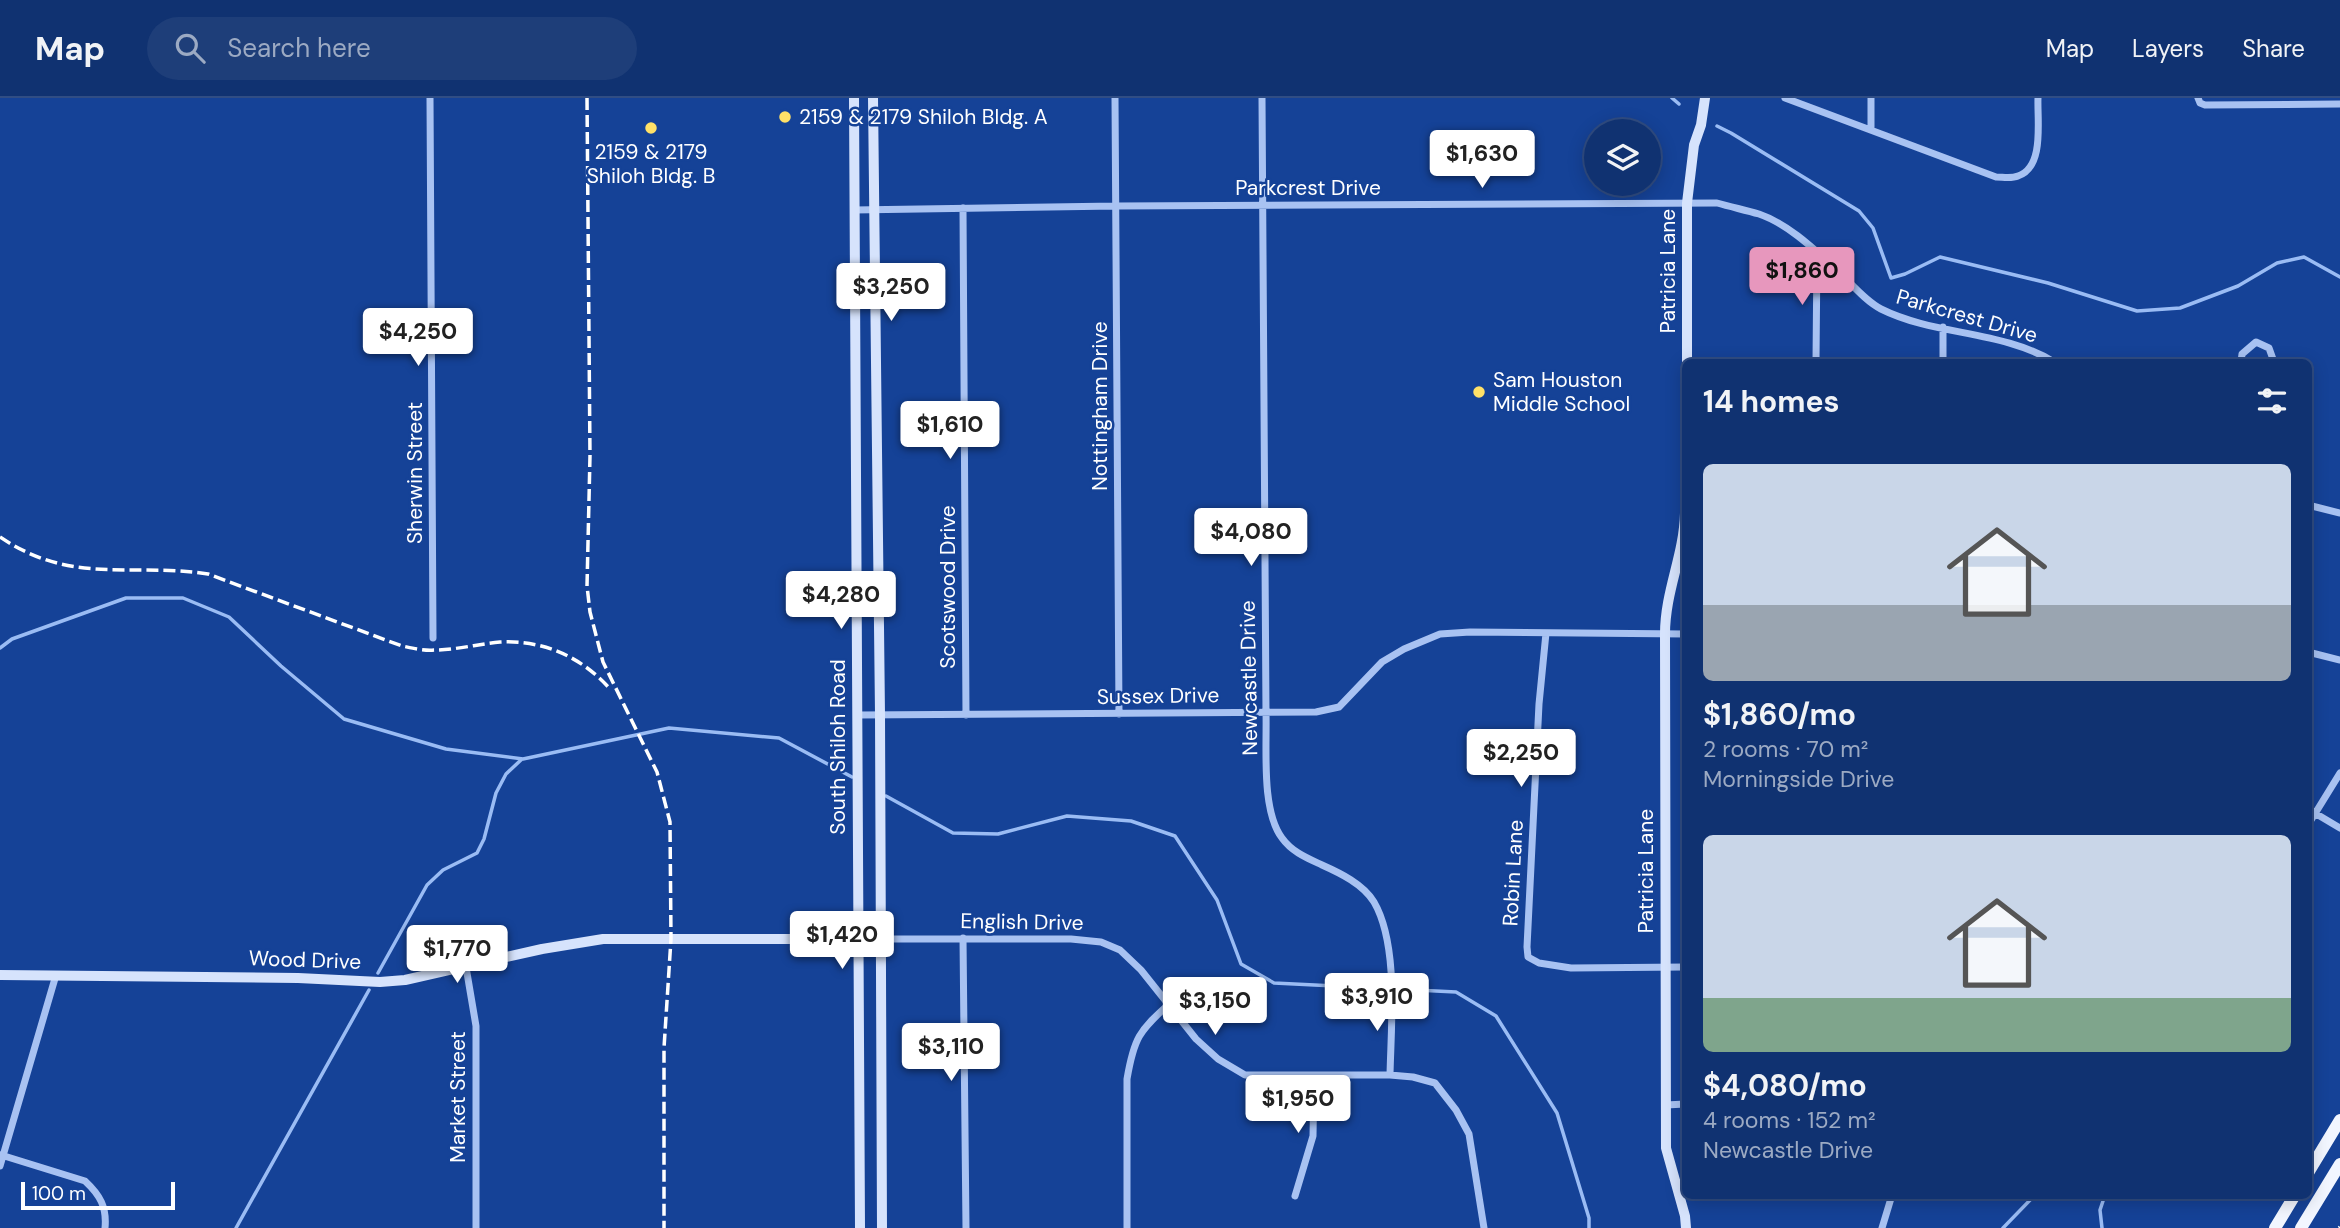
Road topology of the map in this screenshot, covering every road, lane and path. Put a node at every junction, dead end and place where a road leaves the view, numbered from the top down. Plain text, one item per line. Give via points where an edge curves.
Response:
1 (430, 98) edge
2 (854, 98) edge
3 (873, 98) edge
4 (1115, 98) edge
5 (1262, 98) edge
6 (1705, 98) edge
7 (1785, 98) edge
8 (1871, 98) edge
9 (2038, 98) edge
10 (2198, 98) edge
11 (2293, 101) edge
12 (2340, 104) edge
13 (1871, 130) junction
14 (1687, 203) junction
15 (1263, 205) junction
16 (1116, 206) junction
17 (962, 208) junction
18 (854, 209) junction
19 (874, 209) junction
20 (1817, 251) junction
21 (1943, 327) junction
22 (1687, 359) edge
23 (1816, 359) edge
24 (1943, 359) edge
25 (2049, 359) edge
26 (2241, 359) edge
27 (2273, 359) edge
28 (2312, 506) edge
29 (2340, 513) edge
30 (1682, 545) edge
31 (1546, 633) junction
32 (1665, 634) junction
33 (1682, 634) edge
34 (433, 638) dead end
35 (2312, 653) edge
36 (2340, 660) edge
37 (1266, 713) junction
38 (1119, 714) junction
39 (858, 715) junction
40 (880, 715) junction
41 (966, 715) junction
42 (2340, 773) edge
43 (2312, 811) edge
44 (2340, 828) edge
45 (881, 938) junction
46 (963, 938) junction
47 (857, 939) junction
48 (466, 967) junction
49 (1666, 967) junction
50 (1682, 967) edge
51 (0, 975) edge
52 (56, 975) junction
53 (1169, 1004) junction
54 (1390, 1075) junction
55 (1314, 1076) junction
56 (1682, 1104) edge
57 (1666, 1105) junction
58 (2340, 1120) edge
59 (2, 1155) edge
60 (2340, 1164) edge
61 (0, 1166) edge
62 (2312, 1166) edge
63 (1295, 1196) dead end
64 (1891, 1199) edge
65 (2293, 1199) edge
66 (105, 1228) edge
67 (476, 1228) edge
68 (860, 1228) edge
69 (882, 1228) edge
70 (966, 1228) edge
71 (1127, 1228) edge
72 (1483, 1228) edge
73 (1686, 1228) edge
74 (1882, 1228) edge
75 (2276, 1228) edge
76 (2301, 1228) edge

1 - 34 street, Sherwin Street
2 - 18 main road, South Shiloh Road
3 - 19 main road, South Shiloh Road
4 - 16 street, Nottingham Drive
5 - 15 street, Newcastle Drive
6 - 14 main road, Patricia Lane
7 - 13 street
8 - 13 street
9 - 13 street via 2036,158 2015,178 1996,177
10 - 11 street via 2205,105
11 - 12 street
14 - 15 street, Parkcrest Drive
14 - 20 street, Parkcrest Drive via 1717,203 1761,215
14 - 22 main road, Patricia Lane
15 - 16 street, Parkcrest Drive
15 - 37 street, Newcastle Drive
16 - 17 street, Parkcrest Drive
16 - 38 street, Nottingham Drive
17 - 19 street, Parkcrest Drive
17 - 41 street, Scotswood Drive
18 - 19 street, Parkcrest Drive
18 - 39 main road, South Shiloh Road
19 - 40 main road, South Shiloh Road
20 - 21 street, Parkcrest Drive via 1878,308
20 - 23 street
21 - 24 street
21 - 25 street, Parkcrest Drive
26 - 27 street via 2256,342 2269,348
28 - 29 street
30 - 32 main road, Patricia Lane via 1670,585
31 - 32 street, Sussex Drive
31 - 37 street, Sussex Drive via 1440,634 1382,662 1339,707
31 - 49 street, Robin Lane via 1528,957 1571,968
32 - 33 street, Sussex Drive
32 - 49 main road, Patricia Lane
35 - 36 street
37 - 38 street, Sussex Drive
37 - 54 street, Newcastle Drive via 1269,807 1283,840 1301,855 1338,872 1372,899 1386,927
38 - 41 street, Sussex Drive
39 - 40 street, Sussex Drive
39 - 47 main road, South Shiloh Road
40 - 41 street, Sussex Drive
40 - 45 main road, South Shiloh Road
42 - 43 street
43 - 44 street
45 - 46 street, English Drive
45 - 47 street, English Drive
45 - 69 main road, South Shiloh Road
46 - 53 street, English Drive via 1101,942 1120,950
46 - 70 street
47 - 48 main road, Wood Drive via 603,939
47 - 68 main road, South Shiloh Road
48 - 52 main road, Wood Drive via 380,982
48 - 67 street, Market Street via 476,1026
49 - 50 street
49 - 57 main road, Patricia Lane
51 - 52 main road, Wood Drive
52 - 59 street
53 - 55 street, English Drive via 1196,1040 1245,1075
53 - 71 street via 1142,1029 1130,1058
54 - 55 street, English Drive
54 - 72 street, English Drive via 1434,1083 1457,1110 1469,1134
55 - 63 street via 1313,1136
56 - 57 street
57 - 73 main road, Patricia Lane via 1666,1148
58 - 62 main road
59 - 61 street
59 - 66 street via 85,1181 103,1203
60 - 76 main road
64 - 74 street
65 - 75 main road

